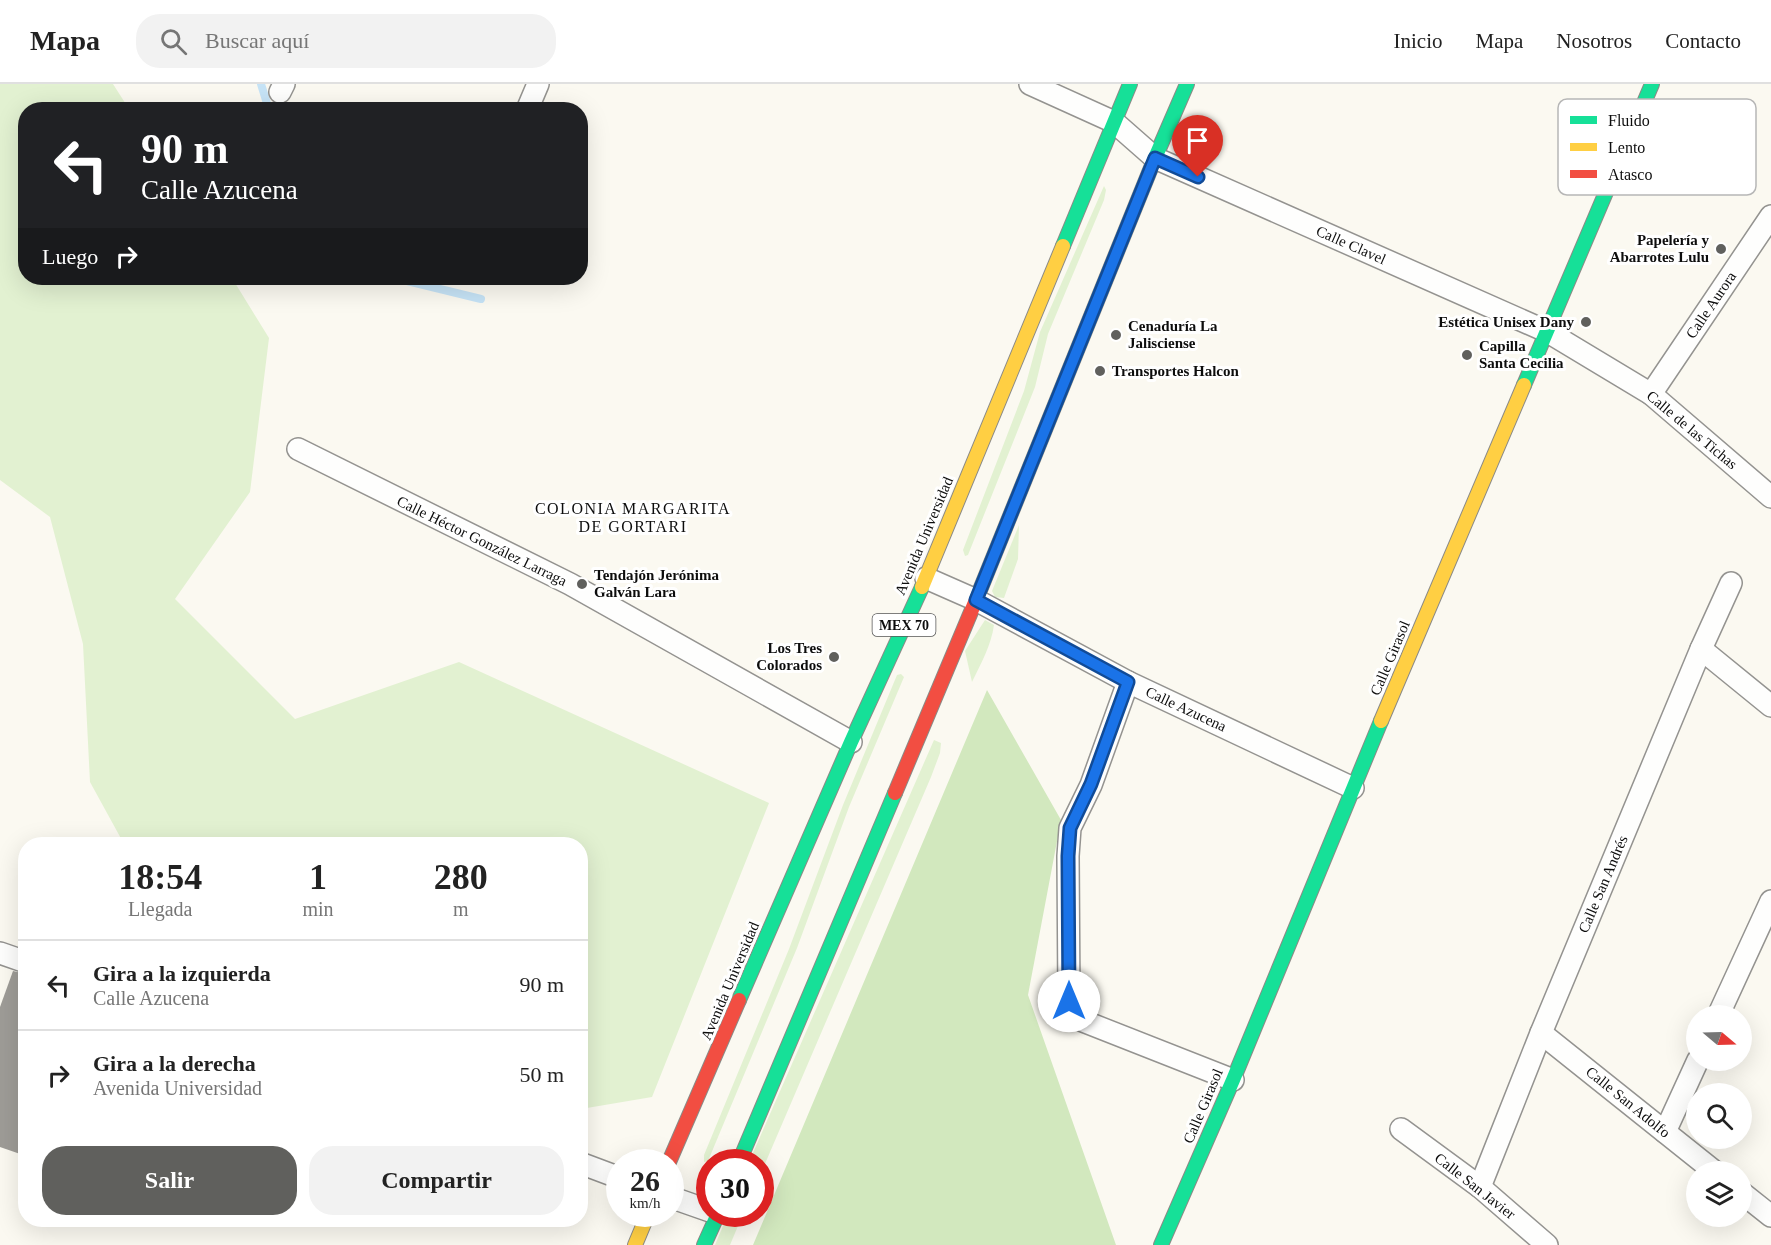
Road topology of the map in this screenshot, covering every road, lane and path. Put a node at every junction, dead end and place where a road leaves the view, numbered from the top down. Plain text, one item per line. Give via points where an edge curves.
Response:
1 (538, 84) edge
2 (1030, 84) edge
3 (1130, 84) edge
4 (1188, 84) edge
5 (1652, 84) edge
6 (1646, 99) edge
7 (530, 102) edge
8 (1114, 122) junction
9 (1155, 158) junction
10 (1605, 195) edge
11 (1771, 216) edge
12 (1548, 332) junction
13 (1651, 394) junction
14 (298, 449) dead end
15 (1771, 497) edge
16 (926, 578) junction
17 (1731, 583) dead end
18 (976, 600) junction
19 (1701, 649) junction
20 (1128, 682) junction
21 (1771, 706) edge
22 (851, 742) junction
23 (1353, 788) junction
24 (1771, 901) edge
25 (0, 952) edge
26 (18, 959) edge
27 (1723, 1005) edge
28 (1541, 1033) junction
29 (1693, 1071) edge
30 (1233, 1080) junction
31 (1401, 1130) dead end
32 (1665, 1132) junction
33 (675, 1149) edge
34 (744, 1149) edge
35 (1701, 1161) edge
36 (588, 1166) edge
37 (606, 1173) edge
38 (1480, 1187) junction
39 (1752, 1201) edge
40 (1771, 1216) edge
41 (643, 1227) edge
42 (710, 1227) edge
43 (635, 1245) edge
44 (704, 1245) edge
45 (1161, 1245) edge
46 (1547, 1245) edge

1 - 7 street
2 - 8 street, Calle Clavel
3 - 8 main road, Avenida Universidad / MEX 70
4 - 9 main road
5 - 6 main road, Calle Girasol
8 - 9 street, Calle Clavel
8 - 16 main road, Avenida Universidad / MEX 70
9 - 12 street, Calle Clavel
9 - 18 main road
10 - 12 main road, Calle Girasol
11 - 13 street, Calle Aurora
12 - 13 street, Calle de las Tichas
12 - 23 main road, Calle Girasol
13 - 15 street, Calle de las Tichas
14 - 22 street, Calle Héctor González Larraga via 570,584
16 - 18 street, Calle Azucena
16 - 22 main road, Avenida Universidad / MEX 70
17 - 19 street, Calle San Andrés
18 - 20 street, Calle Azucena
18 - 34 main road
19 - 21 street
19 - 28 street, Calle San Andrés
20 - 23 street, Calle Azucena
20 - 30 street via 1091,784 1070,828 1069,1001 1083,1021
22 - 33 main road, Avenida Universidad / MEX 70
23 - 30 main road, Calle Girasol
24 - 27 street
25 - 26 street
28 - 32 street, Calle San Adolfo
28 - 38 street, Calle San Andrés
29 - 32 street
30 - 45 main road, Calle Girasol
31 - 38 street, Calle San Javier
32 - 35 street, Calle San Adolfo
36 - 37 street
38 - 46 street, Calle San Javier
39 - 40 street
41 - 43 main road
42 - 44 main road

